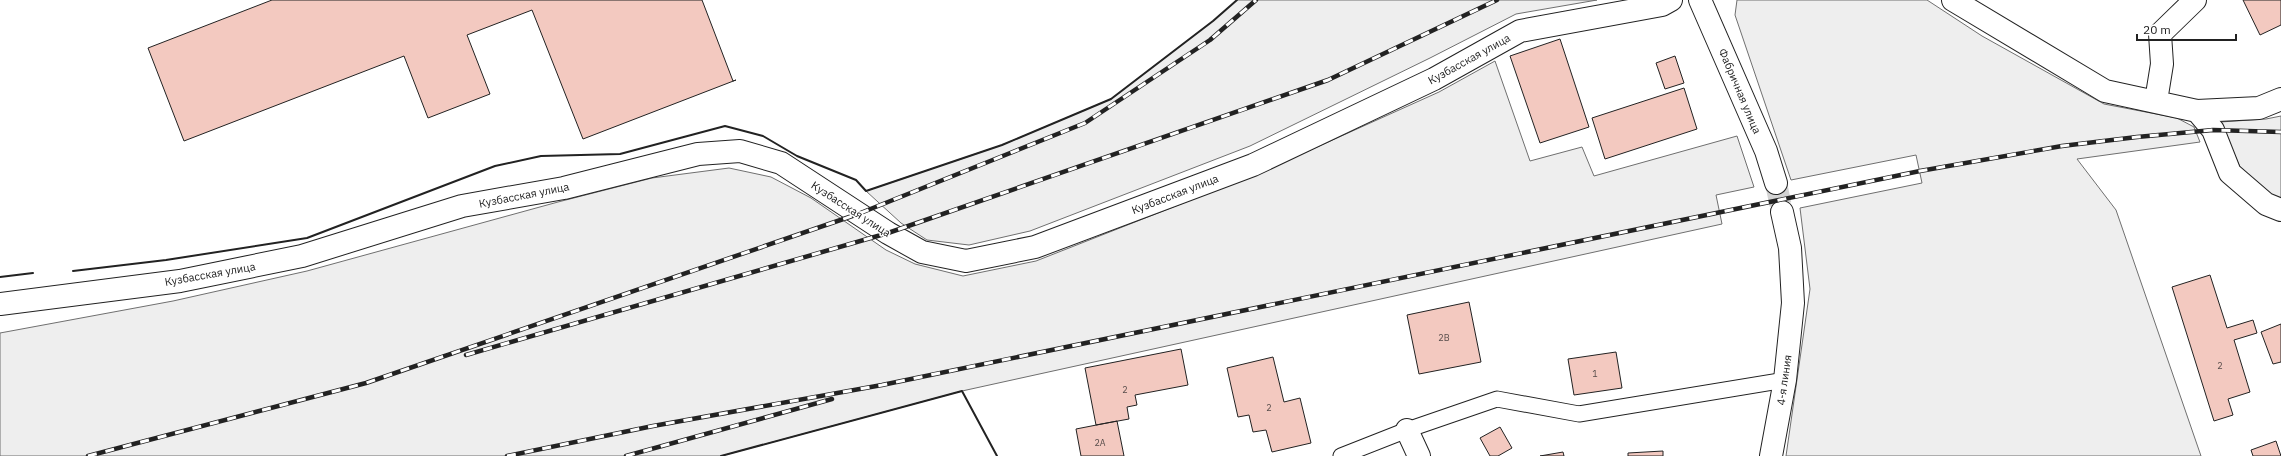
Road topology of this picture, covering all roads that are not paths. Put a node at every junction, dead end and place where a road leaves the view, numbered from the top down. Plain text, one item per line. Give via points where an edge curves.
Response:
1 (1671, 0) edge
2 (1700, 0) edge
3 (1953, 0) edge
4 (2195, 0) edge
5 (2281, 99) edge
6 (2156, 101) junction
7 (2197, 110) junction
8 (1776, 183) tunnel mouth
9 (2281, 210) edge
10 (1782, 212) tunnel mouth
11 (0, 304) edge
12 (1785, 380) junction
13 (1407, 430) junction
14 (1341, 456) edge
15 (1420, 456) edge
16 (1771, 456) edge

1 - 11 street, Кузбасская улица via 1662,5 1520,31 1434,79 1253,165 1035,247 966,261 922,252 888,233 781,163 740,151 698,154 564,188 462,206 302,256 180,281
2 - 8 street, Фабричная улица via 1766,151
3 - 6 street via 2105,91
4 - 6 street via 2160,34 2162,64
5 - 7 street via 2259,108
6 - 7 street
7 - 9 street via 2213,130 2230,173 2266,204
10 - 12 street, 4-я линия via 1790,248 1793,303
12 - 13 lane via 1579,414 1497,399
12 - 16 street, 4-я линия
13 - 14 lane
13 - 15 street

